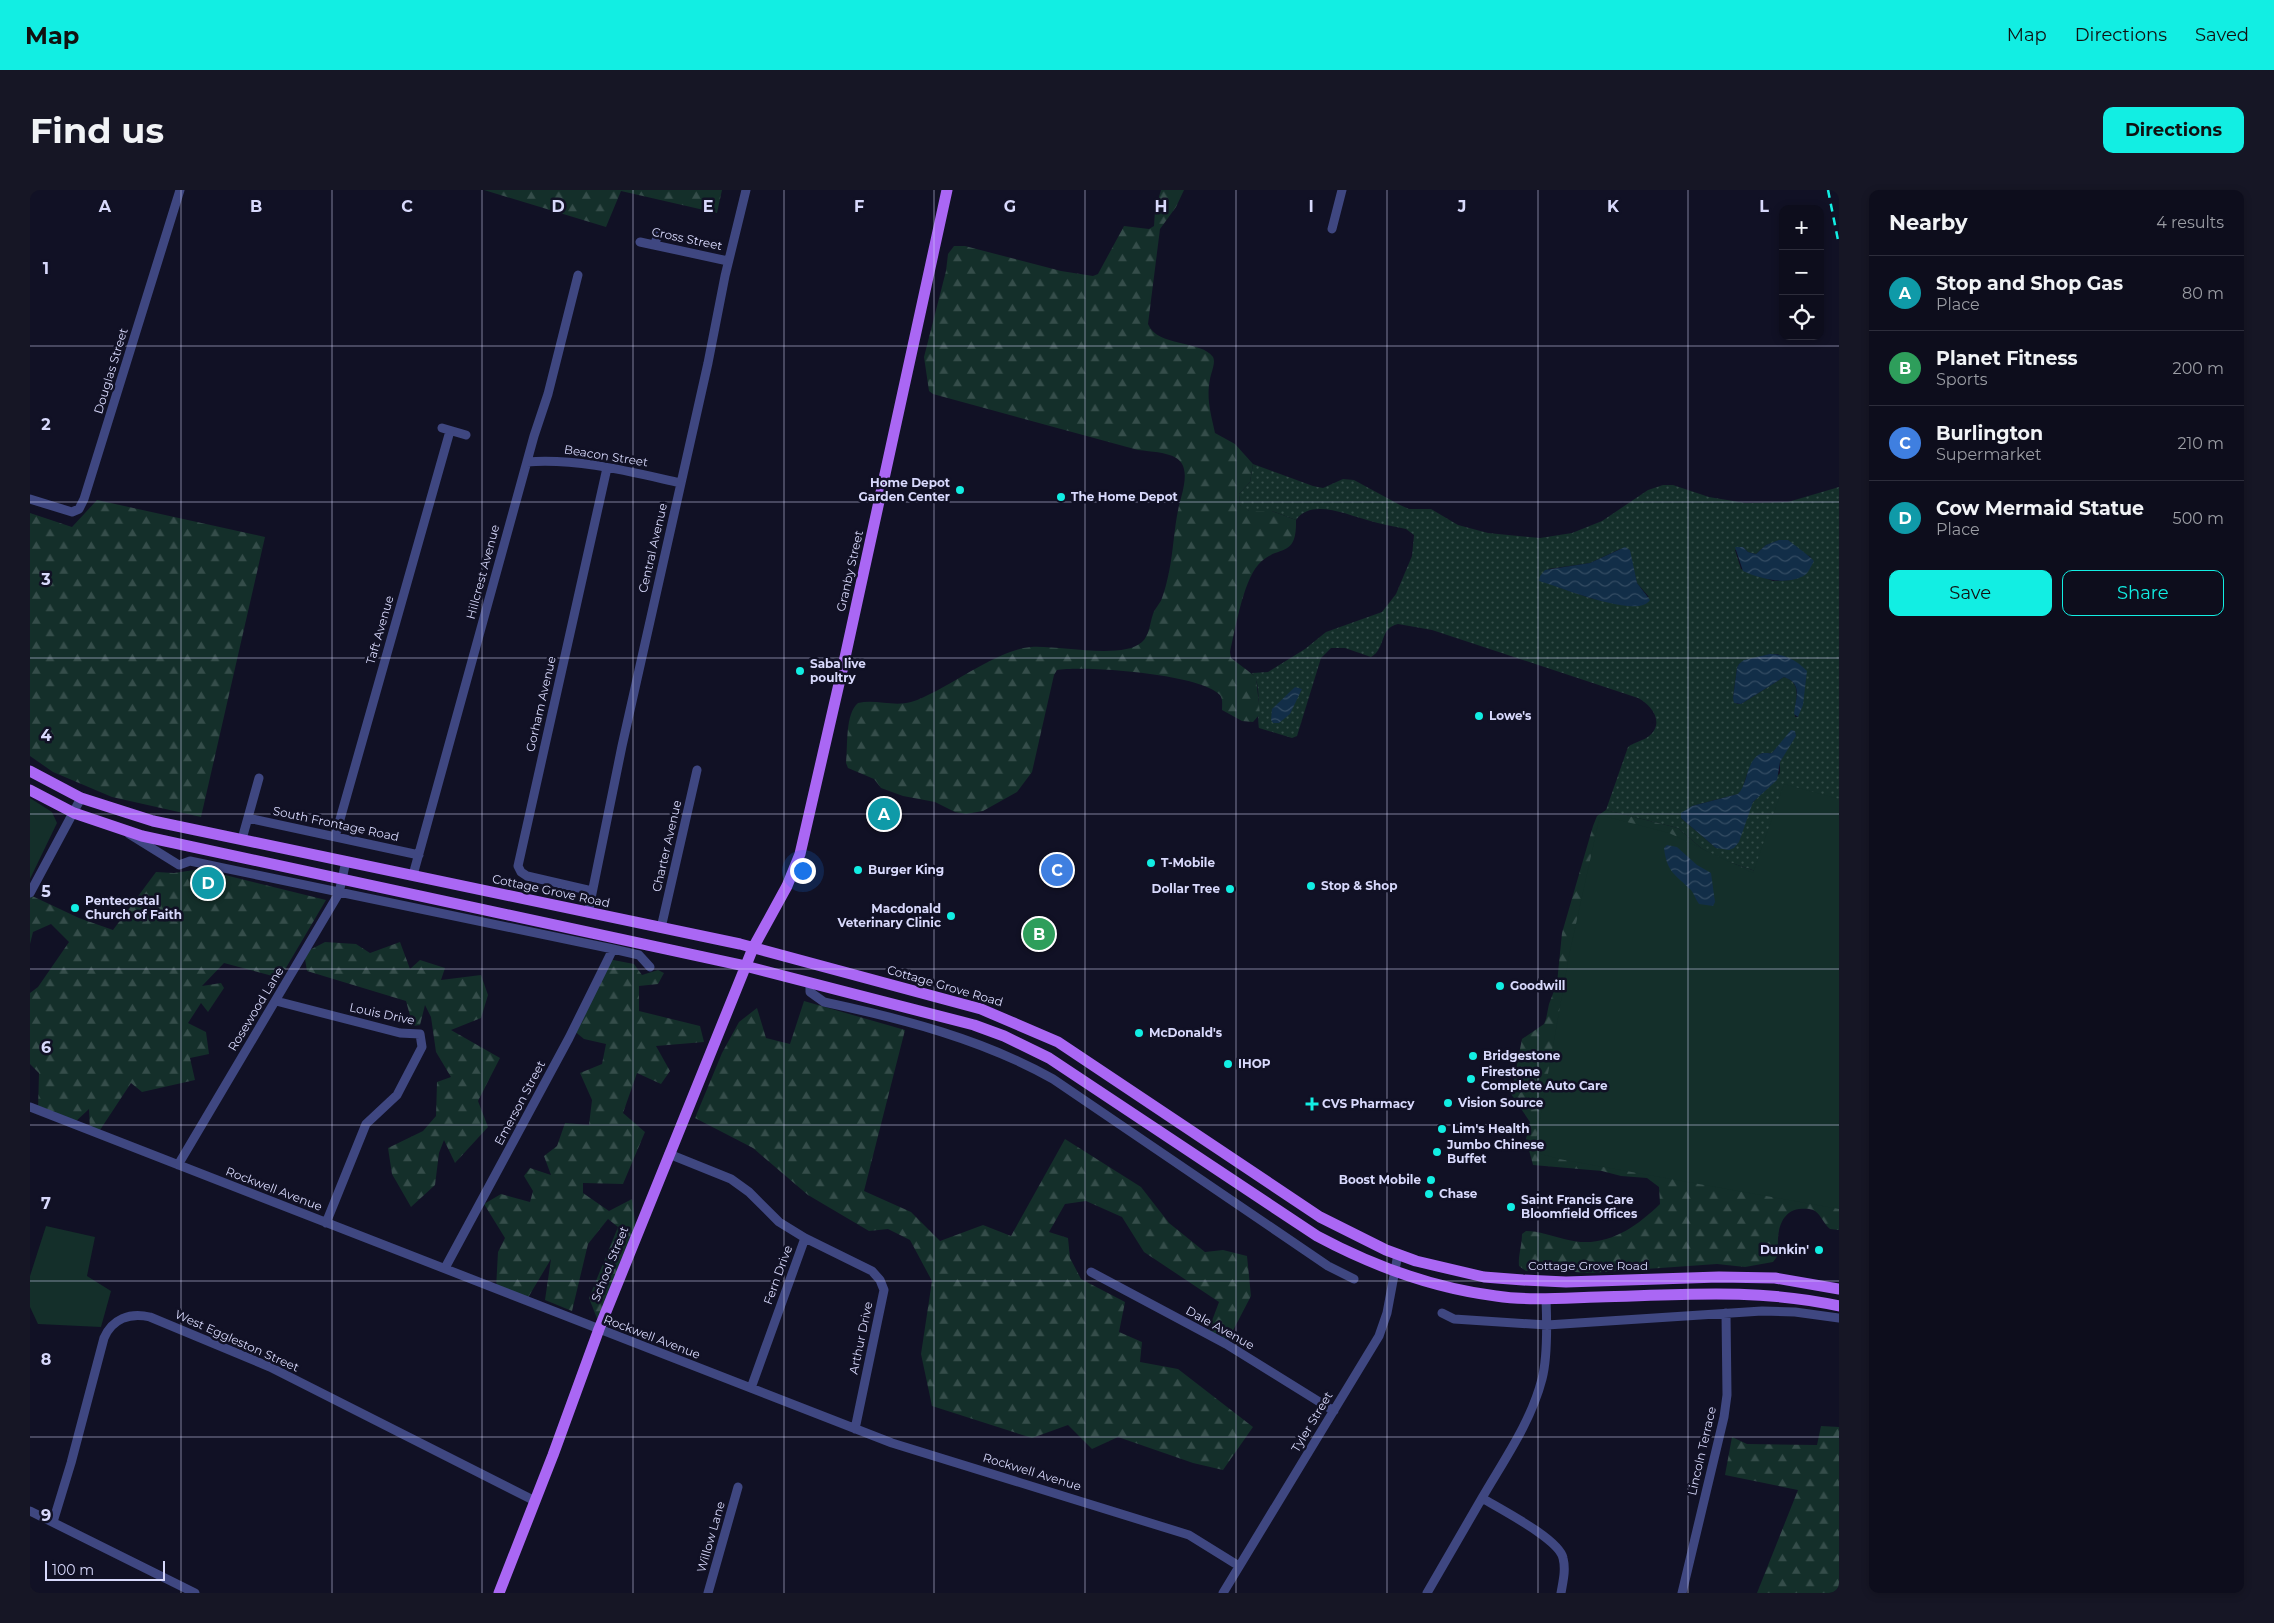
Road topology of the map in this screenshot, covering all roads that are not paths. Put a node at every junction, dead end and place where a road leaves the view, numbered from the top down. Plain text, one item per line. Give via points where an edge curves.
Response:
1 (180, 190) edge
2 (746, 190) edge
3 (947, 190) edge
4 (1342, 190) edge
5 (1332, 229) dead end
6 (658, 232) dead end
7 (640, 242) dead end
8 (655, 245) junction
9 (728, 261) junction
10 (578, 275) dead end
11 (466, 435) dead end
12 (527, 462) junction
13 (607, 468) junction
14 (681, 483) junction
15 (30, 499) edge
16 (697, 770) dead end
17 (30, 771) edge
18 (259, 778) dead end
19 (30, 790) edge
20 (81, 798) junction
21 (74, 813) junction
22 (248, 818) junction
23 (122, 830) junction
24 (336, 837) junction
25 (242, 839) junction
26 (419, 855) junction
27 (346, 861) junction
28 (413, 876) junction
29 (342, 878) junction
30 (592, 891) junction
31 (30, 893) edge
32 (339, 894) junction
33 (588, 913) junction
34 (662, 928) junction
35 (753, 948) junction
36 (613, 949) junction
37 (745, 966) junction
38 (650, 967) dead end
39 (810, 983) junction
40 (276, 1001) junction
41 (913, 1008) junction
42 (910, 1024) junction
43 (1058, 1042) junction
44 (1050, 1058) junction
45 (30, 1107) edge
46 (1126, 1108) junction
47 (1116, 1121) junction
48 (669, 1154) junction
49 (1234, 1160) junction
50 (178, 1165) junction
51 (1224, 1174) junction
52 (326, 1223) junction
53 (805, 1238) junction
54 (1398, 1254) junction
55 (445, 1268) junction
56 (1396, 1271) junction
57 (1091, 1272) dead end
58 (1354, 1280) dead end
59 (1839, 1289) edge
60 (1546, 1299) junction
61 (1839, 1306) edge
62 (1442, 1313) dead end
63 (1726, 1313) junction
64 (1839, 1318) edge
65 (1547, 1325) junction
66 (599, 1330) junction
67 (750, 1388) junction
68 (1334, 1411) junction
69 (855, 1429) junction
70 (738, 1487) dead end
71 (1482, 1498) junction
72 (535, 1501) junction
73 (30, 1511) edge
74 (53, 1522) junction
75 (1239, 1566) junction
76 (195, 1593) edge
77 (499, 1593) edge
78 (708, 1593) edge
79 (1223, 1593) edge
80 (1427, 1593) edge
81 (1561, 1593) edge
82 (1682, 1593) edge

1 - 15 street, Douglas Street via 84,499 79,509 72,512
2 - 9 street, Central Avenue
3 - 35 main road, Granby Street via 804,839 787,886
4 - 5 street
6 - 8 street
7 - 8 street, Cross Street
8 - 9 street, Cross Street
9 - 14 street, Central Avenue
10 - 12 street, Hillcrest Avenue
11 - 24 street, Taft Avenue via 446,430
12 - 13 street, Beacon Street via 554,461
12 - 26 street, Hillcrest Avenue
13 - 14 street, Beacon Street
13 - 30 street, Gorham Avenue via 518,865 520,872 529,877
14 - 30 street, Central Avenue
16 - 34 street, Charter Avenue
17 - 20 main road, Cottage Grove Road
18 - 22 street
19 - 21 main road
20 - 21 street
20 - 25 main road, Cottage Grove Road via 153,821
21 - 23 main road
21 - 31 street
22 - 24 street, South Frontage Road
22 - 25 street
23 - 29 main road
23 - 32 street via 179,865 190,862
24 - 26 street, South Frontage Road
25 - 27 main road, Cottage Grove Road
26 - 28 street, Hillcrest Avenue
27 - 28 main road, Cottage Grove Road
27 - 29 street, Rosewood Lane
28 - 33 main road, Cottage Grove Road
29 - 32 street, Rosewood Lane
29 - 37 main road
30 - 33 street, Central Avenue
32 - 36 street
32 - 40 street, Rosewood Lane
33 - 34 main road, Cottage Grove Road
34 - 35 main road, Cottage Grove Road
35 - 37 main road, School Street
35 - 43 main road, Cottage Grove Road via 981,1009
36 - 38 street via 639,955
36 - 55 street, Emerson Street via 569,1038
37 - 39 main road
37 - 48 main road, School Street
39 - 41 main road
39 - 42 street via 810,992 824,1002
40 - 50 street, Rosewood Lane
40 - 52 street, Louis Drive via 400,1033 420,1034 422,1047 397,1095 366,1124
41 - 42 street
41 - 44 main road via 982,1028
42 - 47 street via 976,1043 1021,1061
43 - 44 main road
43 - 49 main road, Cottage Grove Road
44 - 46 main road
45 - 50 street, Rockwell Avenue
46 - 47 street
46 - 51 main road
47 - 58 street via 1328,1266
48 - 53 street, Fern Drive via 731,1180 749,1192 780,1222
48 - 66 main road, School Street
49 - 51 main road
49 - 54 main road, Cottage Grove Road via 1320,1217
50 - 52 street, Rockwell Avenue
51 - 56 main road via 1317,1236
52 - 55 street, Rockwell Avenue
53 - 67 street, Fern Drive
53 - 69 street, Arthur Drive via 872,1271 884,1290
54 - 56 street, Tyler Street
54 - 59 main road, Cottage Grove Road via 1484,1277 1566,1282 1775,1278
55 - 66 street, Rockwell Avenue
56 - 60 main road via 1491,1296
56 - 68 street, Tyler Street via 1379,1336
57 - 68 street, Dale Avenue via 1226,1344
60 - 61 main road via 1752,1294
60 - 65 street
62 - 65 street via 1454,1319
63 - 64 street via 1794,1312
63 - 65 street
63 - 82 street, Lincoln Terrace via 1727,1395 1724,1417
65 - 71 street via 1543,1377 1531,1414
66 - 67 street, Rockwell Avenue
66 - 72 main road, School Street
67 - 69 street, Rockwell Avenue
68 - 75 street, Tyler Street
69 - 75 street, Rockwell Avenue via 1181,1532
70 - 78 street, Willow Lane
71 - 80 street
71 - 81 street via 1553,1542 1563,1556
72 - 74 street, West Eggleston Street via 270,1367 150,1317 137,1315 116,1322 104,1338
72 - 77 main road, School Street
73 - 74 street
74 - 76 street
75 - 79 street, Tyler Street

